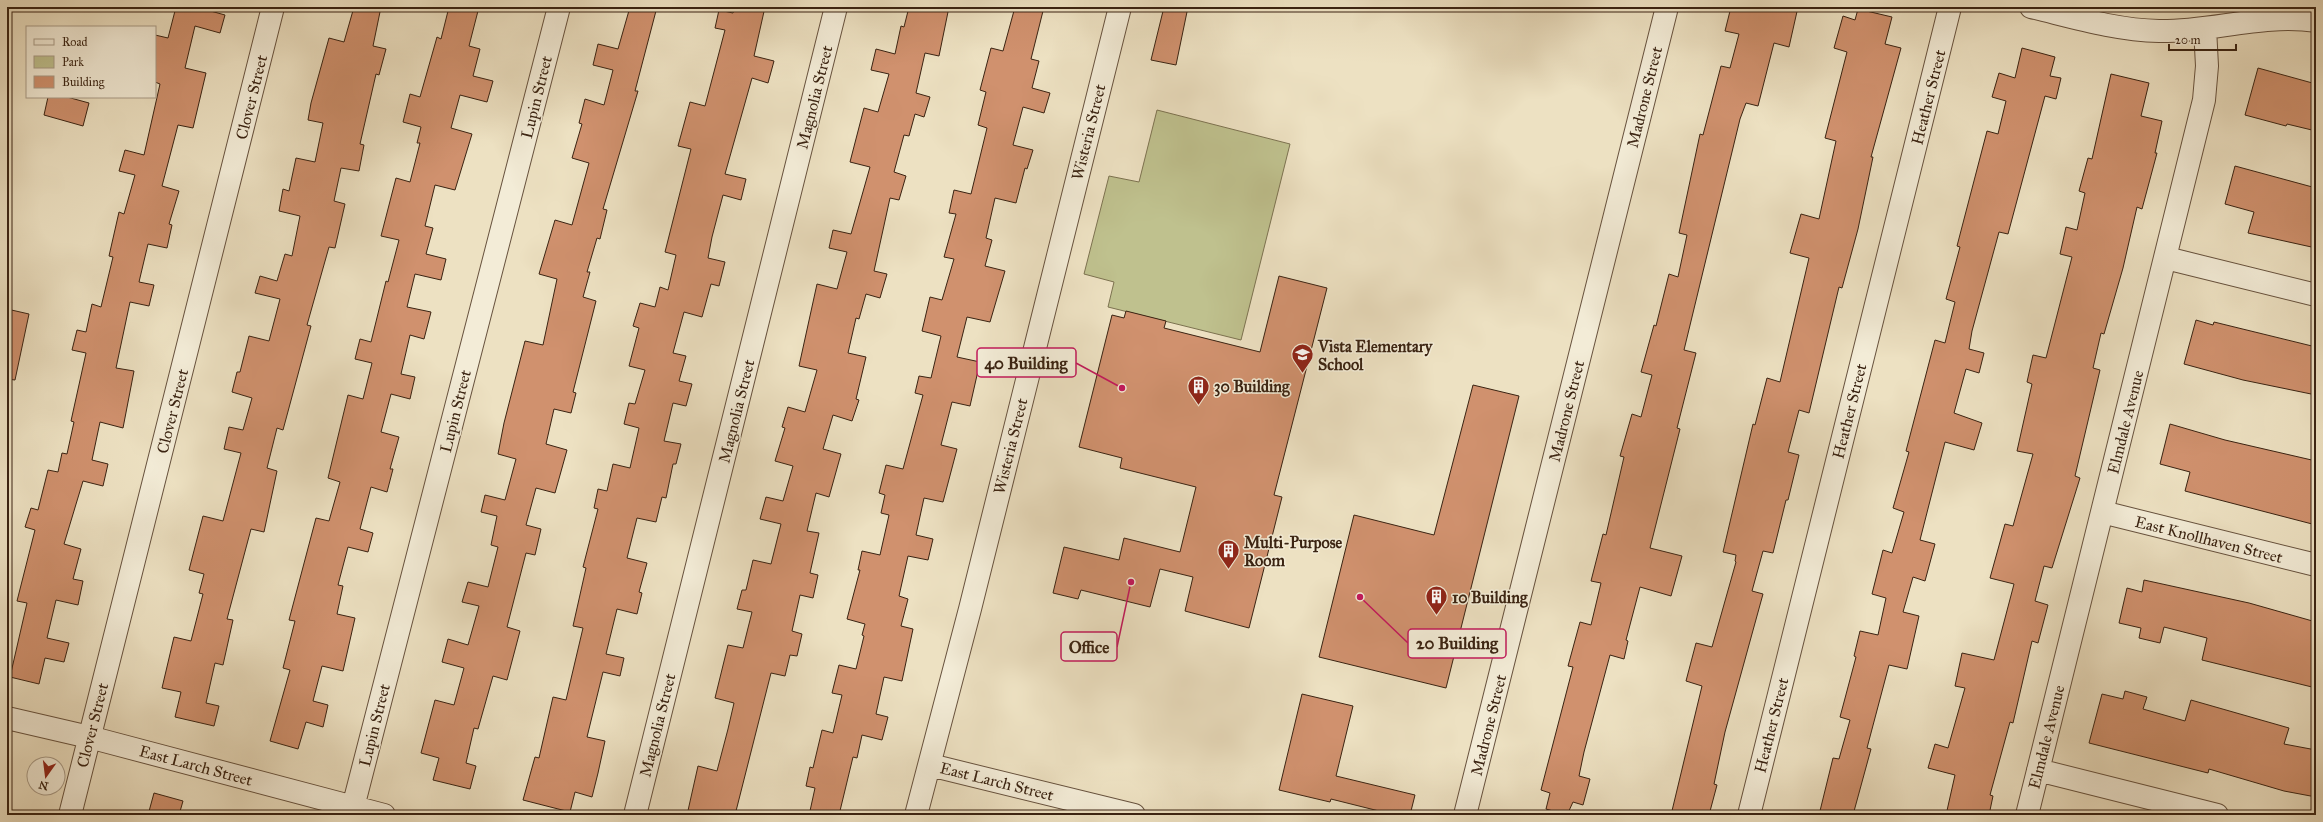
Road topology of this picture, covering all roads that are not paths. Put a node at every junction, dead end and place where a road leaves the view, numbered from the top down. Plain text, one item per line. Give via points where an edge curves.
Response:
1 (274, 7) edge
2 (559, 7) edge
3 (836, 7) edge
4 (1120, 7) edge
5 (1667, 7) edge
6 (1950, 7) edge
7 (2031, 7) edge
8 (2316, 21) edge
9 (2205, 28) junction
10 (2166, 258) junction
11 (2316, 295) edge
12 (2102, 512) junction
13 (2316, 566) edge
14 (7, 718) edge
15 (89, 737) junction
16 (930, 765) junction
17 (2038, 770) junction
18 (352, 811) edge
19 (70, 815) edge
20 (384, 815) edge
21 (635, 815) edge
22 (916, 815) edge
23 (1134, 815) edge
24 (1465, 815) edge
25 (1749, 815) edge
26 (2027, 815) edge
27 (2217, 815) edge

1 - 15 street, Clover Street
2 - 18 street, Lupin Street
3 - 21 street, Magnolia Street
4 - 16 street, Wisteria Street
5 - 24 street, Madrone Street
6 - 25 street, Heather Street
7 - 9 street via 2114,27 2159,31
8 - 9 street via 2278,19
9 - 10 street, Elmdale Avenue via 2207,66 2204,100
10 - 11 street
10 - 12 street, Elmdale Avenue
12 - 13 street, East Knollhaven Street
12 - 17 street, Elmdale Avenue
14 - 15 street, East Larch Street
15 - 18 street, East Larch Street
15 - 19 street, Clover Street
16 - 22 street, Wisteria Street
16 - 23 street, East Larch Street
17 - 26 street, Elmdale Avenue
17 - 27 street
18 - 20 street, East Larch Street

